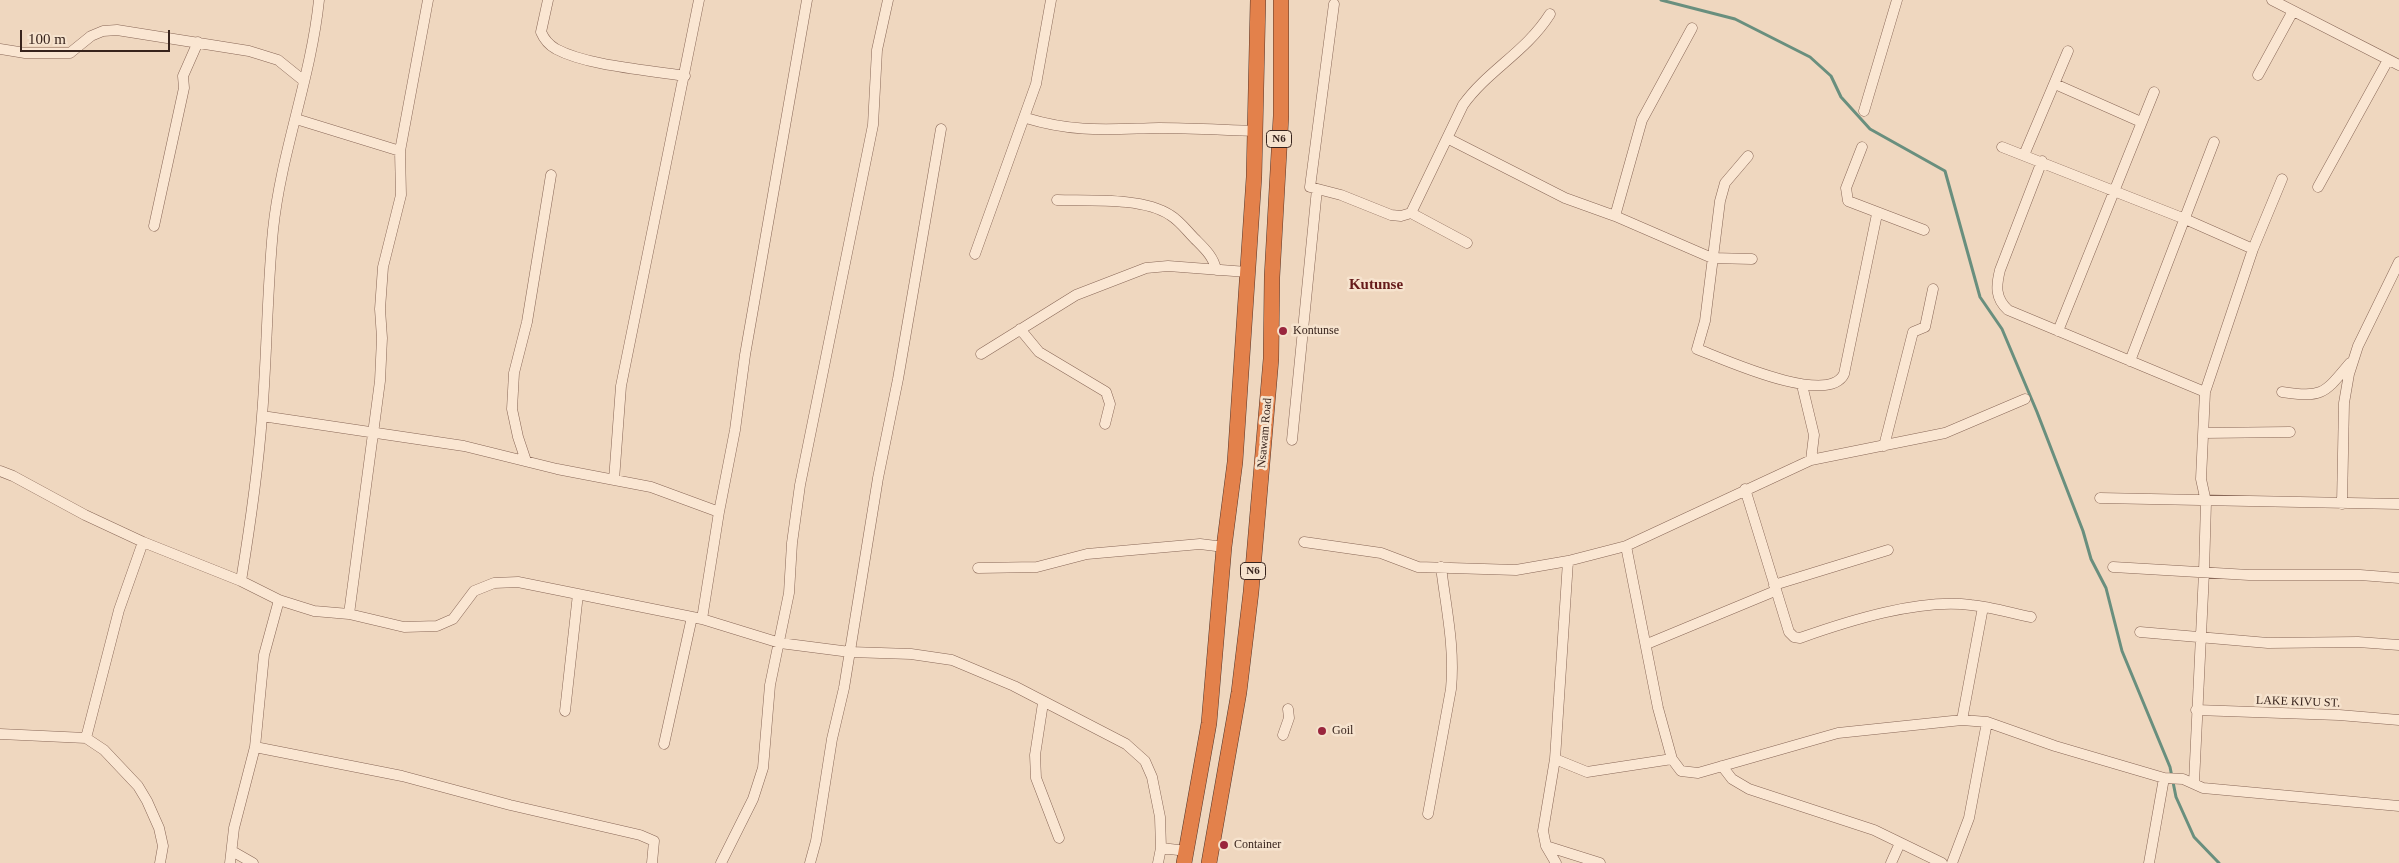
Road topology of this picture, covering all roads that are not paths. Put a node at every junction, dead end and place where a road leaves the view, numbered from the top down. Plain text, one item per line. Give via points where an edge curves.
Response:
1 (319, 0) edge
2 (428, 0) edge
3 (548, 0) edge
4 (699, 0) edge
5 (807, 0) edge
6 (888, 0) edge
7 (1051, 0) edge
8 (1258, 0) edge
9 (1281, 0) edge
10 (1897, 0) edge
11 (2272, 0) edge
12 (1334, 4) dead end
13 (2294, 11) junction
14 (1550, 14) dead end
15 (1692, 28) dead end
16 (198, 42) junction
17 (0, 49) edge
18 (2068, 50) dead end
19 (2388, 60) junction
20 (2399, 66) edge
21 (2258, 75) dead end
22 (684, 76) junction
23 (304, 80) junction
24 (2055, 84) junction
25 (2154, 92) dead end
26 (1864, 110) dead end
27 (1256, 114) junction
28 (1280, 116) junction
29 (1026, 118) junction
30 (296, 119) junction
31 (2141, 122) junction
32 (941, 129) dead end
33 (1256, 131) junction
34 (1447, 138) junction
35 (2214, 142) dead end
36 (2002, 146) dead end
37 (1862, 147) dead end
38 (400, 151) junction
39 (2024, 155) junction
40 (1748, 156) dead end
41 (2042, 161) junction
42 (551, 175) dead end
43 (2282, 179) dead end
44 (2318, 187) dead end
45 (1317, 189) junction
46 (2115, 192) junction
47 (1057, 200) dead end
48 (1412, 213) junction
49 (1877, 214) junction
50 (1615, 216) junction
51 (2185, 219) junction
52 (154, 226) dead end
53 (1924, 230) dead end
54 (1468, 242) dead end
55 (2253, 249) junction
56 (975, 254) dead end
57 (1712, 258) junction
58 (1752, 259) dead end
59 (2399, 262) edge
60 (1216, 270) junction
61 (1247, 272) junction
62 (1933, 289) dead end
63 (1020, 328) junction
64 (2058, 331) junction
65 (981, 354) dead end
66 (2354, 358) junction
67 (2130, 361) junction
68 (1802, 385) junction
69 (2205, 392) junction
70 (2282, 392) dead end
71 (2024, 399) dead end
72 (262, 416) junction
73 (1105, 424) dead end
74 (373, 432) junction
75 (2204, 432) junction
76 (2290, 432) dead end
77 (1292, 440) dead end
78 (1884, 446) junction
79 (1812, 460) junction
80 (526, 461) junction
81 (0, 471) edge
82 (614, 480) junction
83 (1745, 489) junction
84 (2100, 498) dead end
85 (2206, 502) junction
86 (2342, 504) junction
87 (2399, 504) edge
88 (719, 512) junction
89 (143, 542) junction
90 (1304, 542) dead end
91 (1626, 546) junction
92 (1224, 547) junction
93 (1888, 550) dead end
94 (1568, 561) junction
95 (2113, 566) dead end
96 (1441, 567) junction
97 (978, 568) dead end
98 (2204, 572) junction
99 (2399, 578) edge
100 (241, 581) junction
101 (1774, 588) junction
102 (578, 594) junction
103 (279, 600) junction
104 (1983, 607) junction
105 (349, 614) junction
106 (692, 616) junction
107 (2031, 617) dead end
108 (702, 619) junction
109 (2140, 632) dead end
110 (2199, 638) junction
111 (780, 643) junction
112 (1647, 644) junction
113 (2399, 645) edge
114 (850, 652) junction
115 (1044, 703) junction
116 (1288, 709) dead end
117 (2196, 710) junction
118 (565, 711) dead end
119 (1962, 720) junction
120 (2399, 720) edge
121 (1987, 722) junction
122 (0, 734) edge
123 (1283, 735) dead end
124 (86, 738) junction
125 (664, 744) dead end
126 (255, 747) junction
127 (1555, 759) junction
128 (1672, 759) junction
129 (1722, 766) junction
130 (2167, 778) junction
131 (2188, 781) junction
132 (2399, 806) edge
133 (1428, 814) dead end
134 (1059, 838) dead end
135 (1900, 843) junction
136 (1546, 846) junction
137 (1161, 848) junction
138 (232, 851) junction
139 (1186, 857) edge
140 (160, 863) edge
141 (230, 863) edge
142 (254, 863) edge
143 (652, 863) edge
144 (721, 863) edge
145 (810, 863) edge
146 (1158, 863) edge
147 (1209, 863) edge
148 (1556, 863) edge
149 (1600, 863) edge
150 (1891, 863) edge
151 (1942, 863) edge
152 (1952, 863) edge
153 (2149, 863) edge

1 - 23 street
2 - 38 street
3 - 22 street via 541,32 557,50 606,63
4 - 22 street
5 - 88 street
6 - 111 street via 878,50 874,125 800,485 789,593
7 - 29 street via 1038,76
8 - 27 highway, N6
9 - 28 highway, Nsawam Road / N6
10 - 26 street
11 - 13 street
12 - 45 street via 1310,187
13 - 19 street
13 - 21 street
14 - 34 street via 1531,41 1472,92
15 - 50 street via 1642,120
16 - 17 street via 103,30 70,53 25,53
16 - 23 street via 278,60
16 - 52 street via 183,76 184,88
18 - 24 street
19 - 20 street
19 - 44 street
22 - 82 street via 621,386
23 - 30 street
24 - 31 street
24 - 39 street
25 - 31 street
27 - 28 highway via 1268,122
27 - 33 highway, N6
28 - 147 highway, Nsawam Road / N6 via 1271,359 1251,592 1239,692
29 - 33 street via 1058,127 1089,130
29 - 56 street
30 - 38 street
30 - 72 street via 279,187 273,230
31 - 46 street
32 - 114 street
33 - 61 highway, N6
34 - 48 street
34 - 50 street via 1565,198
35 - 51 street
36 - 39 street
37 - 49 street via 1846,196 1848,201
38 - 74 street via 401,195 383,266 380,381
39 - 41 street
40 - 57 street via 1725,183
41 - 46 street
41 - 64 street via 2000,270 1997,287 1999,299 2008,310
42 - 80 street via 527,322 514,373 512,409
43 - 55 street
45 - 48 street via 1391,215
45 - 77 street
46 - 51 street
46 - 64 street
47 - 60 street via 1109,200 1165,212 1182,224 1208,254
48 - 54 street
49 - 53 street
49 - 68 street via 1843,376 1833,385
50 - 57 street
51 - 55 street
51 - 67 street
55 - 69 street
57 - 58 street
57 - 68 street via 1703,330 1697,349 1756,372
59 - 66 street
60 - 61 street
60 - 63 street via 1168,266 1146,268 1076,295
61 - 92 highway, N6 via 1235,462
62 - 78 street via 1926,327 1913,332
63 - 65 street
63 - 73 street via 1039,352 1106,392 1110,404
64 - 67 street
66 - 70 street via 2329,388 2318,394
66 - 86 street via 2344,403
67 - 69 street
68 - 79 street via 1814,435
69 - 75 street
71 - 78 street via 1945,433
72 - 74 street
72 - 100 street
74 - 80 street via 464,446
74 - 105 street
75 - 76 street
75 - 85 street via 2201,480
78 - 79 street
79 - 83 street
80 - 82 street
81 - 89 street
82 - 88 street via 650,487
83 - 91 street
83 - 101 street
84 - 85 street
85 - 86 street
85 - 98 street
86 - 87 street
88 - 108 street
89 - 100 street
89 - 124 street via 116,619
90 - 96 street via 1381,553 1418,567
91 - 94 street
91 - 112 street
92 - 97 street via 1200,544 1087,554 1037,567
92 - 139 highway, N6 via 1209,723
93 - 101 street
94 - 96 street via 1516,570
94 - 127 street
95 - 98 street
96 - 133 street via 1453,669
98 - 99 street
98 - 110 street
100 - 103 street
101 - 104 street via 1789,632 1800,638 1846,622 1924,606
101 - 112 street
102 - 105 street via 518,582 494,583 474,591 453,619 437,626 404,627
102 - 106 street
102 - 118 street
103 - 105 street via 314,611
103 - 126 street via 264,655
104 - 107 street
104 - 119 street
106 - 108 street
106 - 125 street
108 - 111 street
109 - 110 street
110 - 113 street via 2268,643
110 - 117 street
111 - 114 street
111 - 144 street via 770,685 763,768 753,799
112 - 128 street via 1658,708
114 - 115 street via 911,654 952,660 1014,686
114 - 145 street
115 - 134 street via 1035,755 1036,778
115 - 137 street via 1126,744 1146,761 1160,817
116 - 123 street via 1289,718
117 - 120 street, LAKE KIVU ST.
117 - 131 street
119 - 121 street
119 - 129 street via 1838,733
121 - 130 street via 2055,746
121 - 152 street via 1969,818
122 - 124 street
124 - 140 street via 104,750 138,786 147,801 163,846
126 - 138 street via 234,828
126 - 143 street via 402,776 640,835 654,841
127 - 128 street via 1587,772
127 - 136 street via 1543,831
128 - 129 street via 1685,773
129 - 135 street via 1732,779 1749,789 1874,830
130 - 131 street
130 - 153 street
131 - 132 street via 2203,788
135 - 150 street
135 - 151 street
136 - 148 street
136 - 149 street
137 - 139 street
137 - 146 street
138 - 141 street
138 - 142 street

